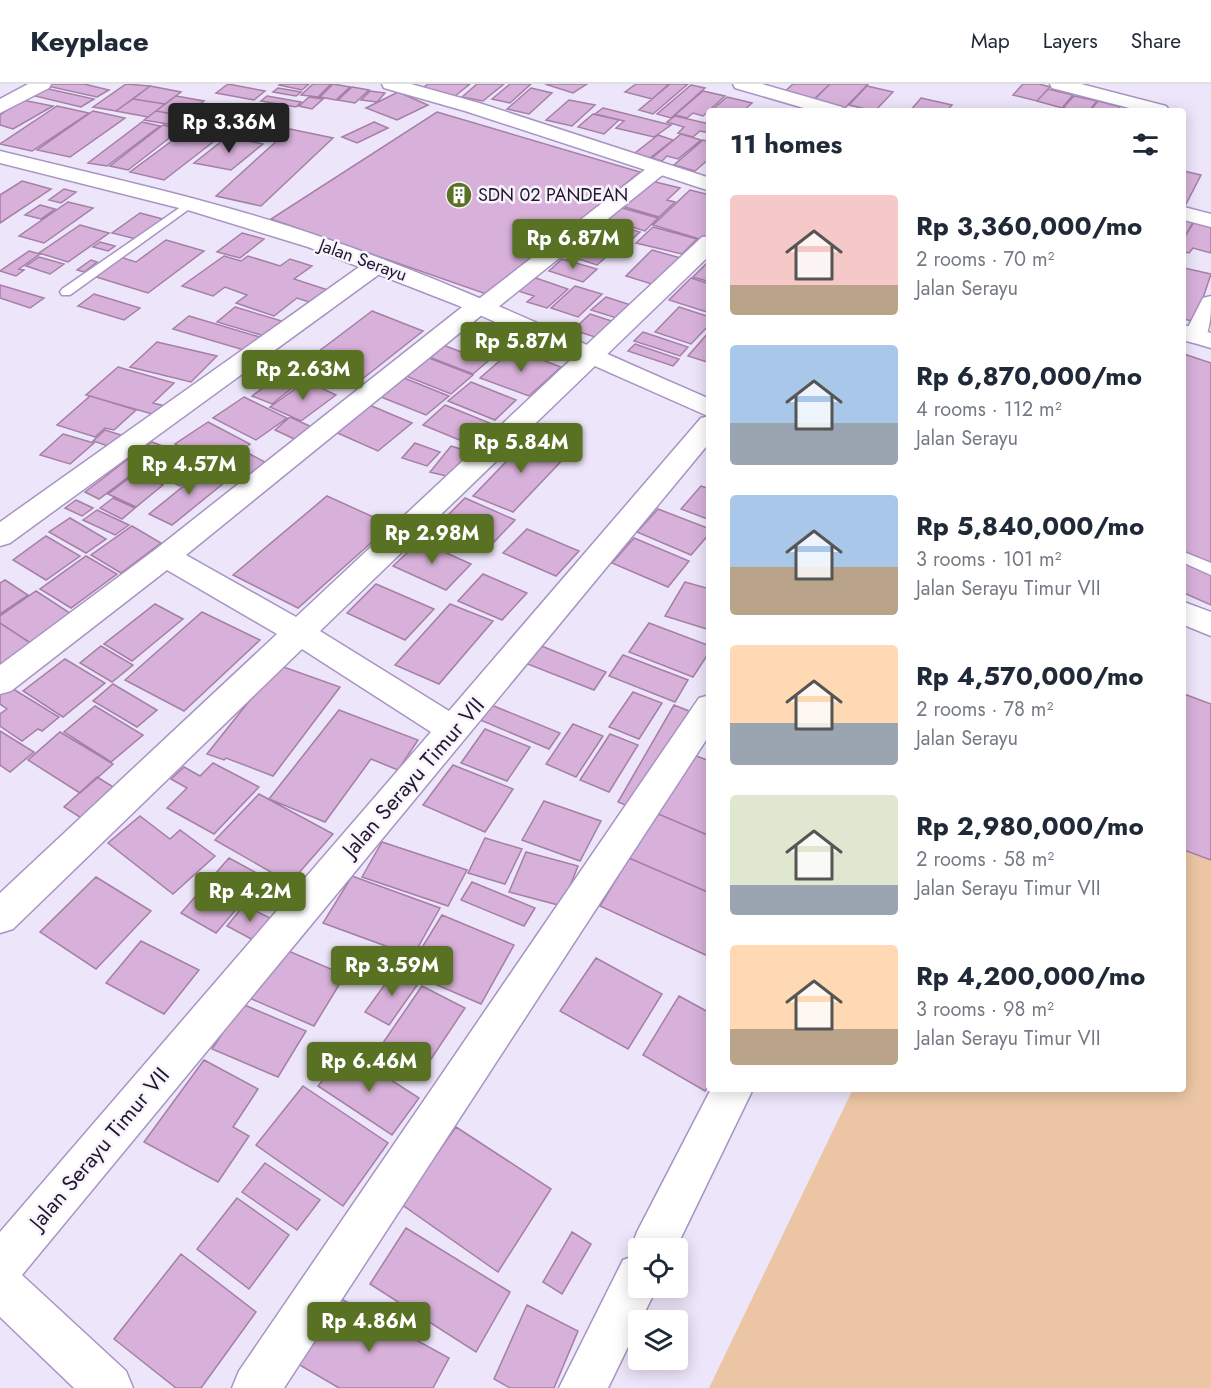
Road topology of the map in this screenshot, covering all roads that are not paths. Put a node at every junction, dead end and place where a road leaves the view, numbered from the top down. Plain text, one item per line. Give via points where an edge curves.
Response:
1 (42, 84) edge
2 (391, 84) edge
3 (742, 84) edge
4 (1059, 84) edge
5 (0, 106) edge
6 (825, 108) edge
7 (1151, 108) edge
8 (0, 157) edge
9 (658, 169) junction
10 (706, 184) edge
11 (188, 205) junction
12 (1186, 214) edge
13 (1211, 221) edge
14 (706, 246) edge
15 (377, 265) junction
16 (66, 292) dead end
17 (1211, 303) edge
18 (482, 306) junction
19 (1196, 336) edge
20 (589, 356) junction
21 (706, 407) edge
22 (706, 429) edge
23 (0, 536) edge
24 (166, 556) junction
25 (1186, 557) edge
26 (1211, 569) edge
27 (1186, 614) edge
28 (1211, 625) edge
29 (299, 633) junction
30 (0, 682) edge
31 (706, 713) edge
32 (454, 730) junction
33 (0, 917) edge
34 (731, 1092) edge
35 (658, 1238) edge
36 (0, 1267) edge
37 (0, 1286) edge
38 (628, 1298) edge
39 (109, 1388) edge
40 (256, 1388) edge
41 (583, 1388) edge

1 - 5 street
2 - 9 street
3 - 6 street
4 - 7 street
8 - 11 street, Jalan Serayu
9 - 10 street
9 - 18 street
11 - 15 street, Jalan Serayu via 315,242
11 - 16 lane
12 - 13 street
14 - 20 street
15 - 18 street, Jalan Serayu
15 - 23 street
17 - 19 street
18 - 20 street, Jalan Serayu
18 - 24 street
20 - 21 street, Jalan Serayu
20 - 29 street
22 - 32 street, Jalan Serayu Timur VII
24 - 29 street
24 - 30 street
25 - 26 lane
27 - 28 street
29 - 32 street
29 - 33 street
31 - 40 street
32 - 36 street, Jalan Serayu Timur VII
34 - 35 street
37 - 39 street
38 - 41 street

